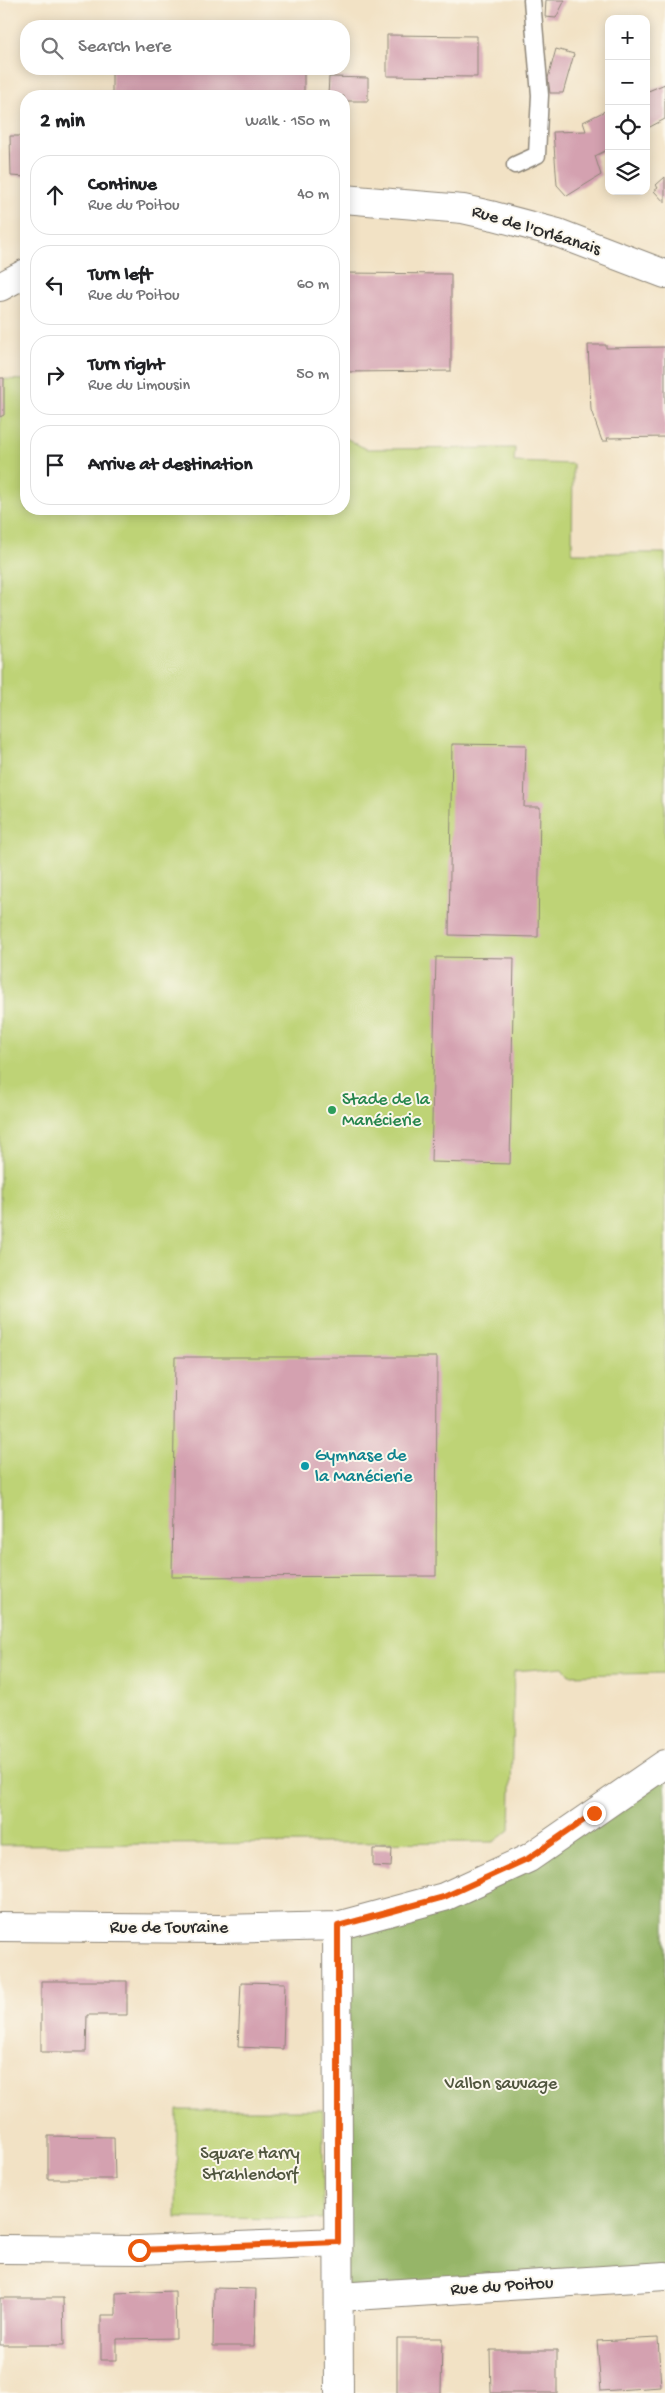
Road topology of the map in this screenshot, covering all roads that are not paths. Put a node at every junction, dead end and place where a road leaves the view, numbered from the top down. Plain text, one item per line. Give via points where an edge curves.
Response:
1 (532, 0) edge
2 (515, 165) dead end
3 (350, 200) edge
4 (665, 274) edge
5 (20, 276) edge
6 (0, 287) edge
7 (665, 1764) edge
8 (338, 1926) junction
9 (0, 1927) edge
10 (338, 2242) junction
11 (0, 2249) edge
12 (665, 2276) edge
13 (339, 2297) junction
14 (338, 2393) edge

1 - 2 lane via 540,95 538,155
3 - 4 street, Rue de l'Orléanais via 463,209 494,216 558,234
5 - 6 street
7 - 8 street, Rue de Touraine via 529,1858 444,1897
8 - 9 street, Rue de Touraine via 218,1929
8 - 10 street
10 - 11 street via 139,2250
10 - 13 street
12 - 13 street, Rue du Poitou
13 - 14 street

